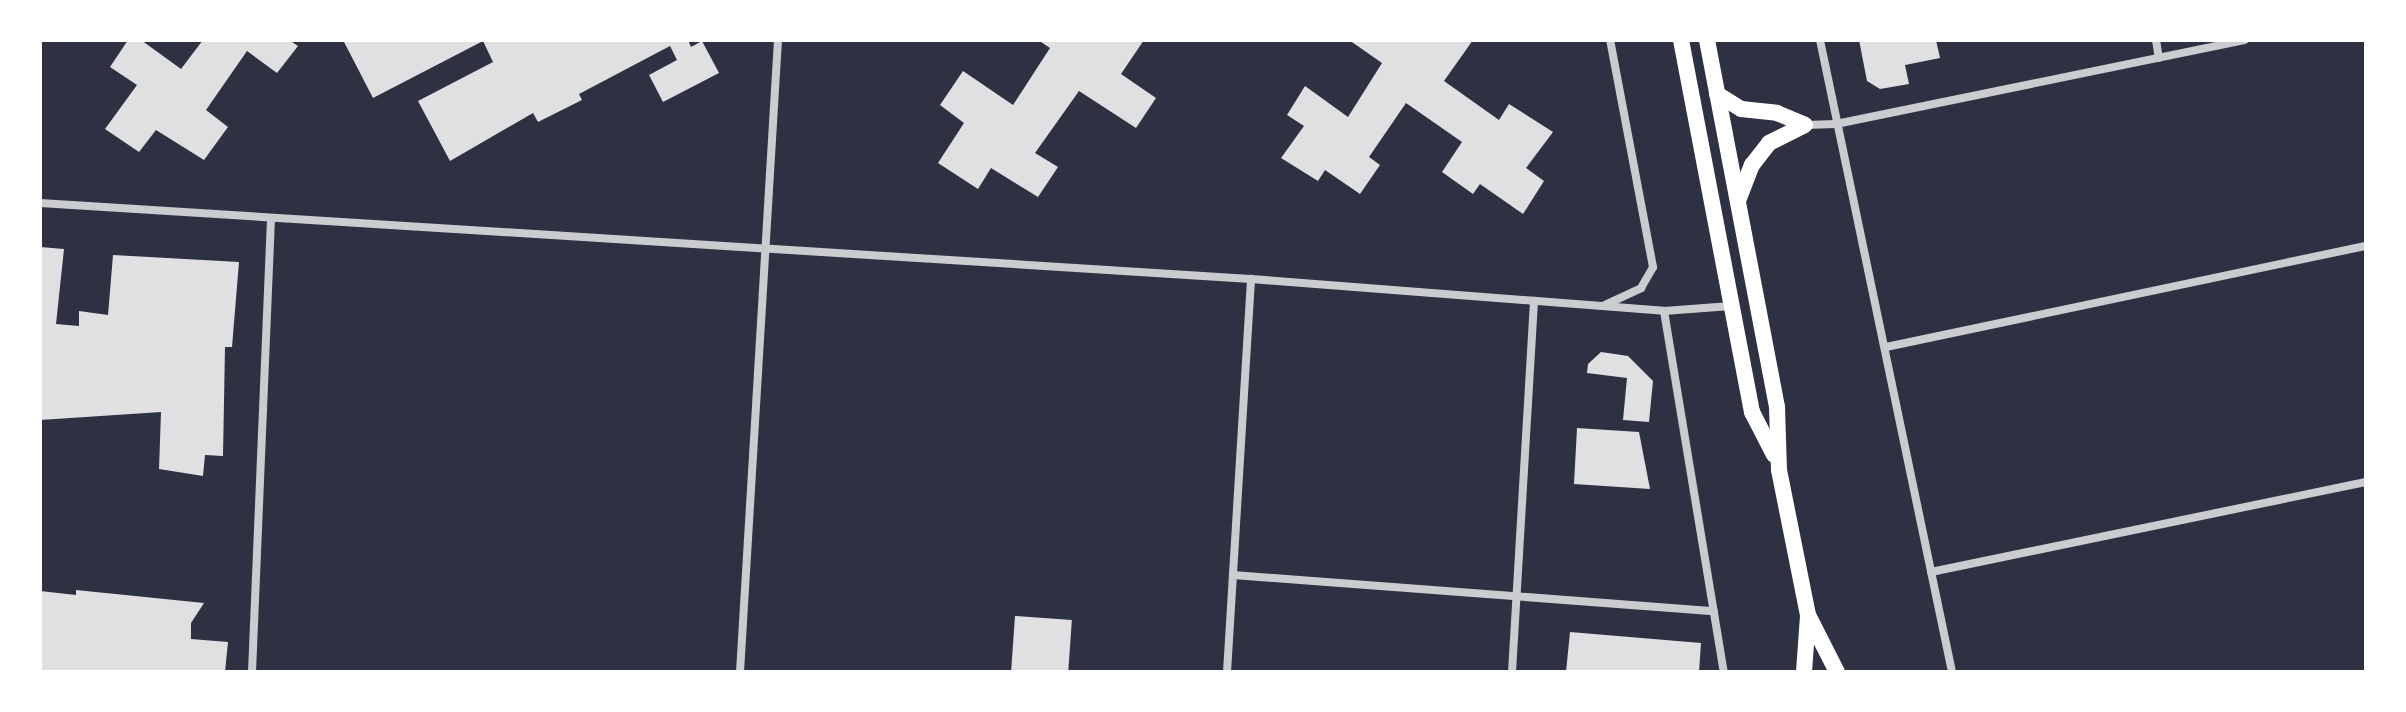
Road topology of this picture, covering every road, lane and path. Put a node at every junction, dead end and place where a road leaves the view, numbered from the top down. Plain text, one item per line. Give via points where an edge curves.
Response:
1 (778, 40) edge
2 (1610, 40) edge
3 (1681, 40) edge
4 (1707, 40) edge
5 (1820, 40) edge
6 (2156, 40) edge
7 (2244, 40) edge
8 (2159, 58) junction
9 (1717, 94) junction
10 (1836, 124) junction
11 (1805, 125) junction
12 (40, 203) edge
13 (1738, 205) junction
14 (271, 218) junction
15 (2366, 246) edge
16 (767, 247) junction
17 (1251, 279) junction
18 (1534, 301) junction
19 (1603, 306) junction
20 (1731, 306) junction
21 (1664, 311) junction
22 (1886, 347) junction
23 (1777, 460) junction
24 (2366, 482) edge
25 (1931, 572) junction
26 (1233, 575) junction
27 (1516, 597) junction
28 (1714, 611) junction
29 (1808, 615) junction
30 (252, 672) edge
31 (740, 672) edge
32 (1227, 672) edge
33 (1512, 672) edge
34 (1724, 672) edge
35 (1804, 672) edge
36 (1837, 672) edge
37 (1952, 672) edge

1 - 16 street
2 - 19 street via 1653,267 1641,288
3 - 20 main road
4 - 9 main road
5 - 10 street
6 - 8 street
7 - 8 street
8 - 10 street
9 - 11 main road via 1741,109 1777,113
9 - 13 main road
10 - 11 street
10 - 22 street
11 - 13 main road via 1769,143 1752,165
12 - 14 street
13 - 23 main road via 1777,407
14 - 16 street
14 - 30 street
15 - 22 street
16 - 17 street
16 - 31 street
17 - 18 street
17 - 26 street
18 - 19 street
18 - 27 street
19 - 21 street
20 - 21 street
20 - 23 main road via 1752,412
21 - 28 street
22 - 25 street
23 - 29 main road
24 - 25 street
25 - 37 street
26 - 27 street
26 - 32 street
27 - 28 street
27 - 33 street
28 - 34 street
29 - 35 main road
29 - 36 main road

